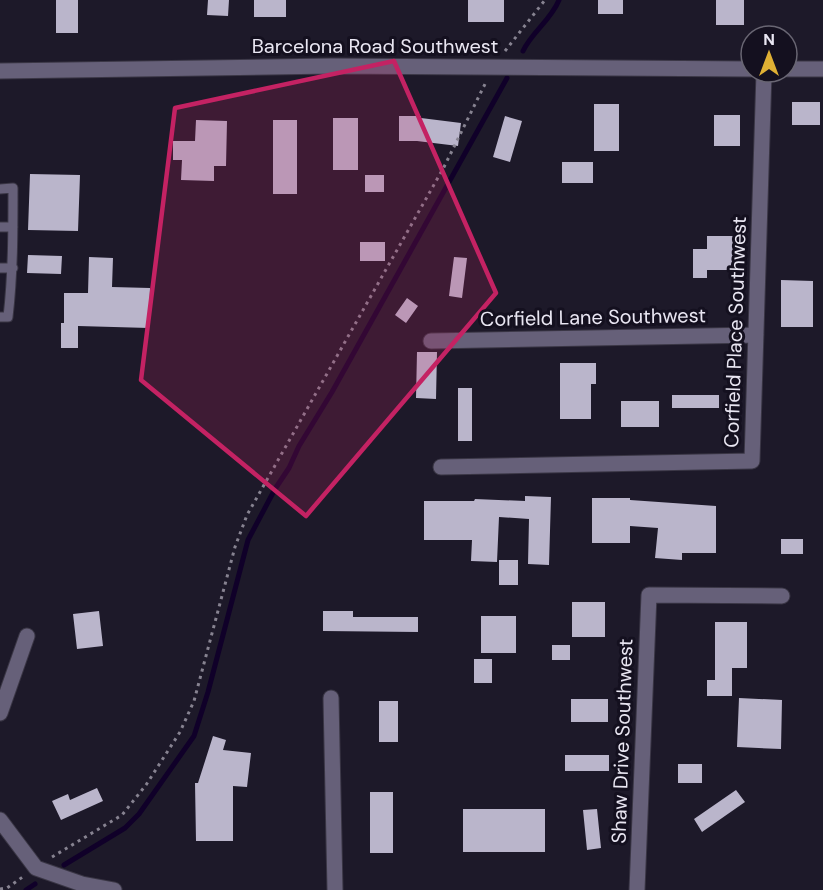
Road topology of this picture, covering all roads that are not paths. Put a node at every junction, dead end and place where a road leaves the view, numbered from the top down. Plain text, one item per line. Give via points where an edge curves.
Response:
1 (739, 69) edge
2 (799, 69) edge
3 (823, 69) edge
4 (0, 71) edge
5 (764, 84) edge
6 (0, 189) edge
7 (0, 227) edge
8 (13, 227) junction
9 (0, 268) edge
10 (13, 268) junction
11 (0, 317) edge
12 (756, 335) junction
13 (431, 341) dead end
14 (441, 467) dead end
15 (782, 596) dead end
16 (27, 636) dead end
17 (331, 698) dead end
18 (0, 713) edge
19 (0, 820) edge
20 (114, 890) edge
21 (334, 890) edge
22 (637, 890) edge

1 - 4 street, Barcelona Road Southwest via 332,66
2 - 3 street
5 - 12 street, Corfield Place Southwest
6 - 8 lane via 13,188
7 - 8 lane
8 - 10 lane
9 - 10 lane
10 - 11 lane via 8,317
12 - 13 street, Corfield Lane Southwest
12 - 14 street, Corfield Place Southwest via 752,461
15 - 22 street, Shaw Drive Southwest via 650,595
16 - 18 street
17 - 21 street
19 - 20 street via 36,868

